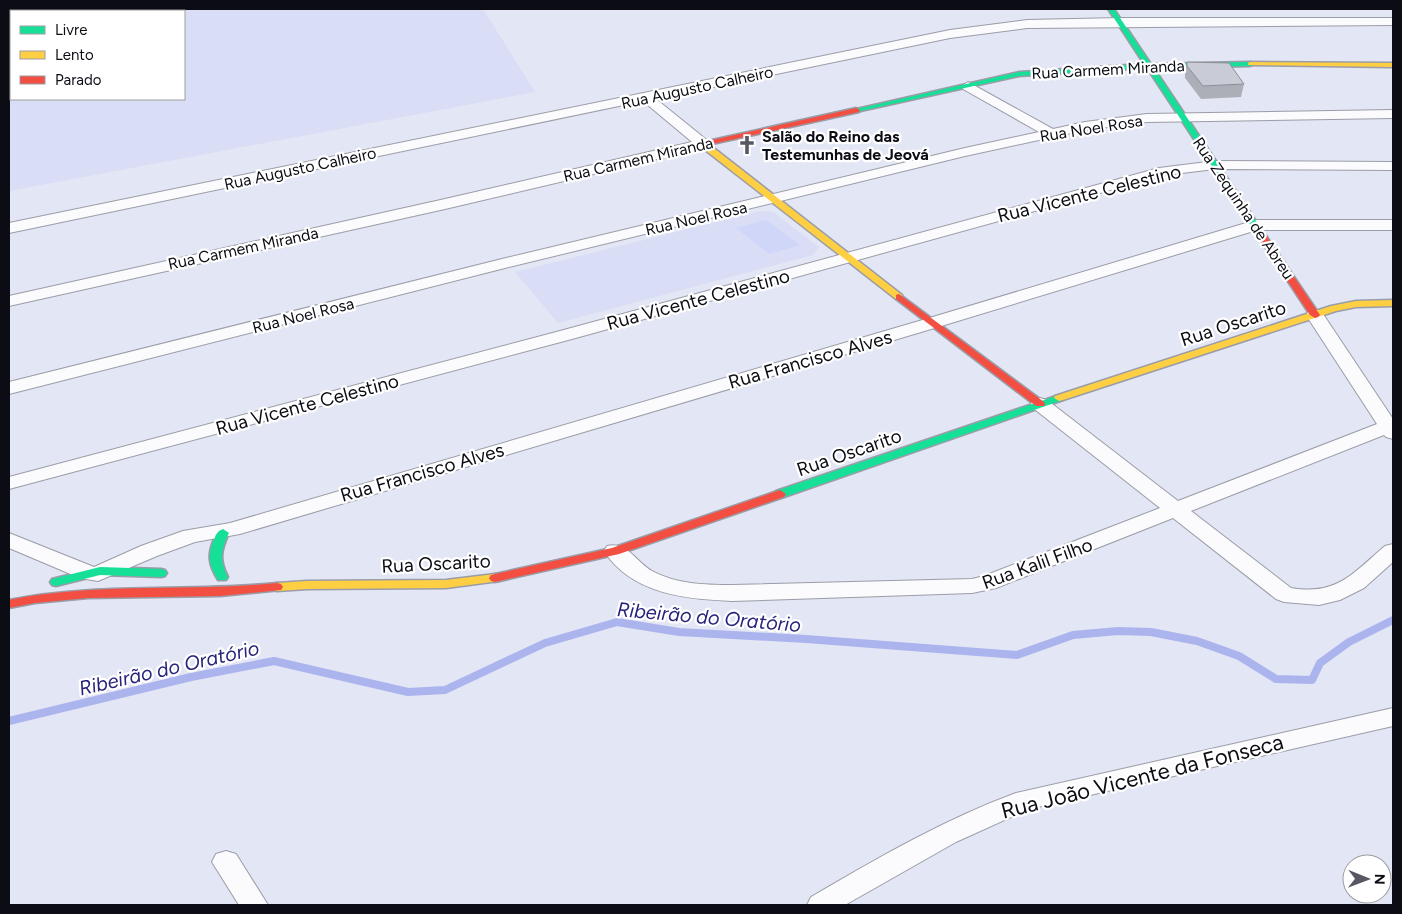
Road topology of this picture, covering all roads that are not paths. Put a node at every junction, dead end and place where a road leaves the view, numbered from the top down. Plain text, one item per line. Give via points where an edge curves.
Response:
1 (1111, 9) edge
2 (1120, 22) junction
3 (1393, 22) edge
4 (1148, 64) junction
5 (1393, 65) edge
6 (968, 86) junction
7 (646, 97) junction
8 (1393, 114) edge
9 (1183, 117) junction
10 (1051, 133) junction
11 (703, 144) junction
12 (1215, 165) junction
13 (1393, 166) edge
14 (775, 199) junction
15 (1256, 225) junction
16 (1393, 225) edge
17 (9, 228) edge
18 (847, 258) junction
19 (9, 301) edge
20 (1393, 303) edge
21 (1315, 315) junction
22 (932, 323) junction
23 (9, 388) edge
24 (1040, 404) junction
25 (1391, 430) edge
26 (9, 483) edge
27 (1175, 510) junction
28 (228, 531) junction
29 (9, 540) edge
30 (1393, 550) edge
31 (615, 551) junction
32 (141, 572) junction
33 (177, 574) dead end
34 (204, 576) dead end
35 (231, 578) junction
36 (90, 579) junction
37 (307, 585) junction
38 (116, 591) junction
39 (9, 604) edge
40 (1393, 717) edge
41 (226, 862) dead end
42 (254, 905) edge
43 (821, 905) edge

1 - 2 street, Rua Zequinha de Abreu
2 - 3 street, Rua Augusto Calheiro
2 - 4 street, Rua Zequinha de Abreu
2 - 7 street, Rua Augusto Calheiro via 1027,24 950,34
4 - 5 street, Rua Carmem Miranda
4 - 6 street, Rua Carmem Miranda via 1020,74
4 - 9 street, Rua Zequinha de Abreu
6 - 10 street
6 - 11 street, Rua Carmem Miranda
7 - 11 street
7 - 17 street, Rua Augusto Calheiro
8 - 9 street, Rua Noel Rosa
9 - 10 street, Rua Noel Rosa via 1111,122
9 - 12 street, Rua Zequinha de Abreu
10 - 14 street, Rua Noel Rosa
11 - 14 street
11 - 19 street, Rua Carmem Miranda
12 - 13 street, Rua Vicente Celestino
12 - 15 street, Rua Zequinha de Abreu
12 - 18 street, Rua Vicente Celestino via 1177,169 1110,184
14 - 18 street
14 - 23 street, Rua Noel Rosa
15 - 16 street, Rua Francisco Alves
15 - 21 street, Rua Zequinha de Abreu
15 - 22 street, Rua Francisco Alves
18 - 22 street
18 - 26 street, Rua Vicente Celestino
20 - 21 street, Rua Oscarito via 1344,306
21 - 24 street, Rua Oscarito
21 - 25 street, Rua Zequinha de Abreu
22 - 24 street
22 - 28 street, Rua Francisco Alves
24 - 27 street
24 - 31 street, Rua Oscarito
25 - 27 street, Rua Kalil Filho
27 - 30 street via 1284,594 1314,598 1340,594
27 - 31 street, Rua Kalil Filho via 988,583 972,586 732,593 696,590 648,578 635,571
28 - 32 street, Rua Francisco Alves
28 - 35 street via 213,552 215,567
28 - 36 street, Rua Francisco Alves via 191,536 149,550
29 - 36 street
31 - 37 street, Rua Oscarito via 481,581
32 - 33 street, Rua Oscarito
32 - 36 street, Rua Oscarito
32 - 38 street, Rua Francisco Alves
34 - 35 street, Rua Oscarito
35 - 37 street, Rua Oscarito
36 - 38 street, Rua Oscarito
36 - 39 street, Rua Oscarito
36 - 39 street, Rua Oscarito via 50,584
37 - 38 street, Rua Oscarito via 219,592
40 - 43 street, Rua João Vicente da Fonseca via 1025,800 932,840
41 - 42 street

